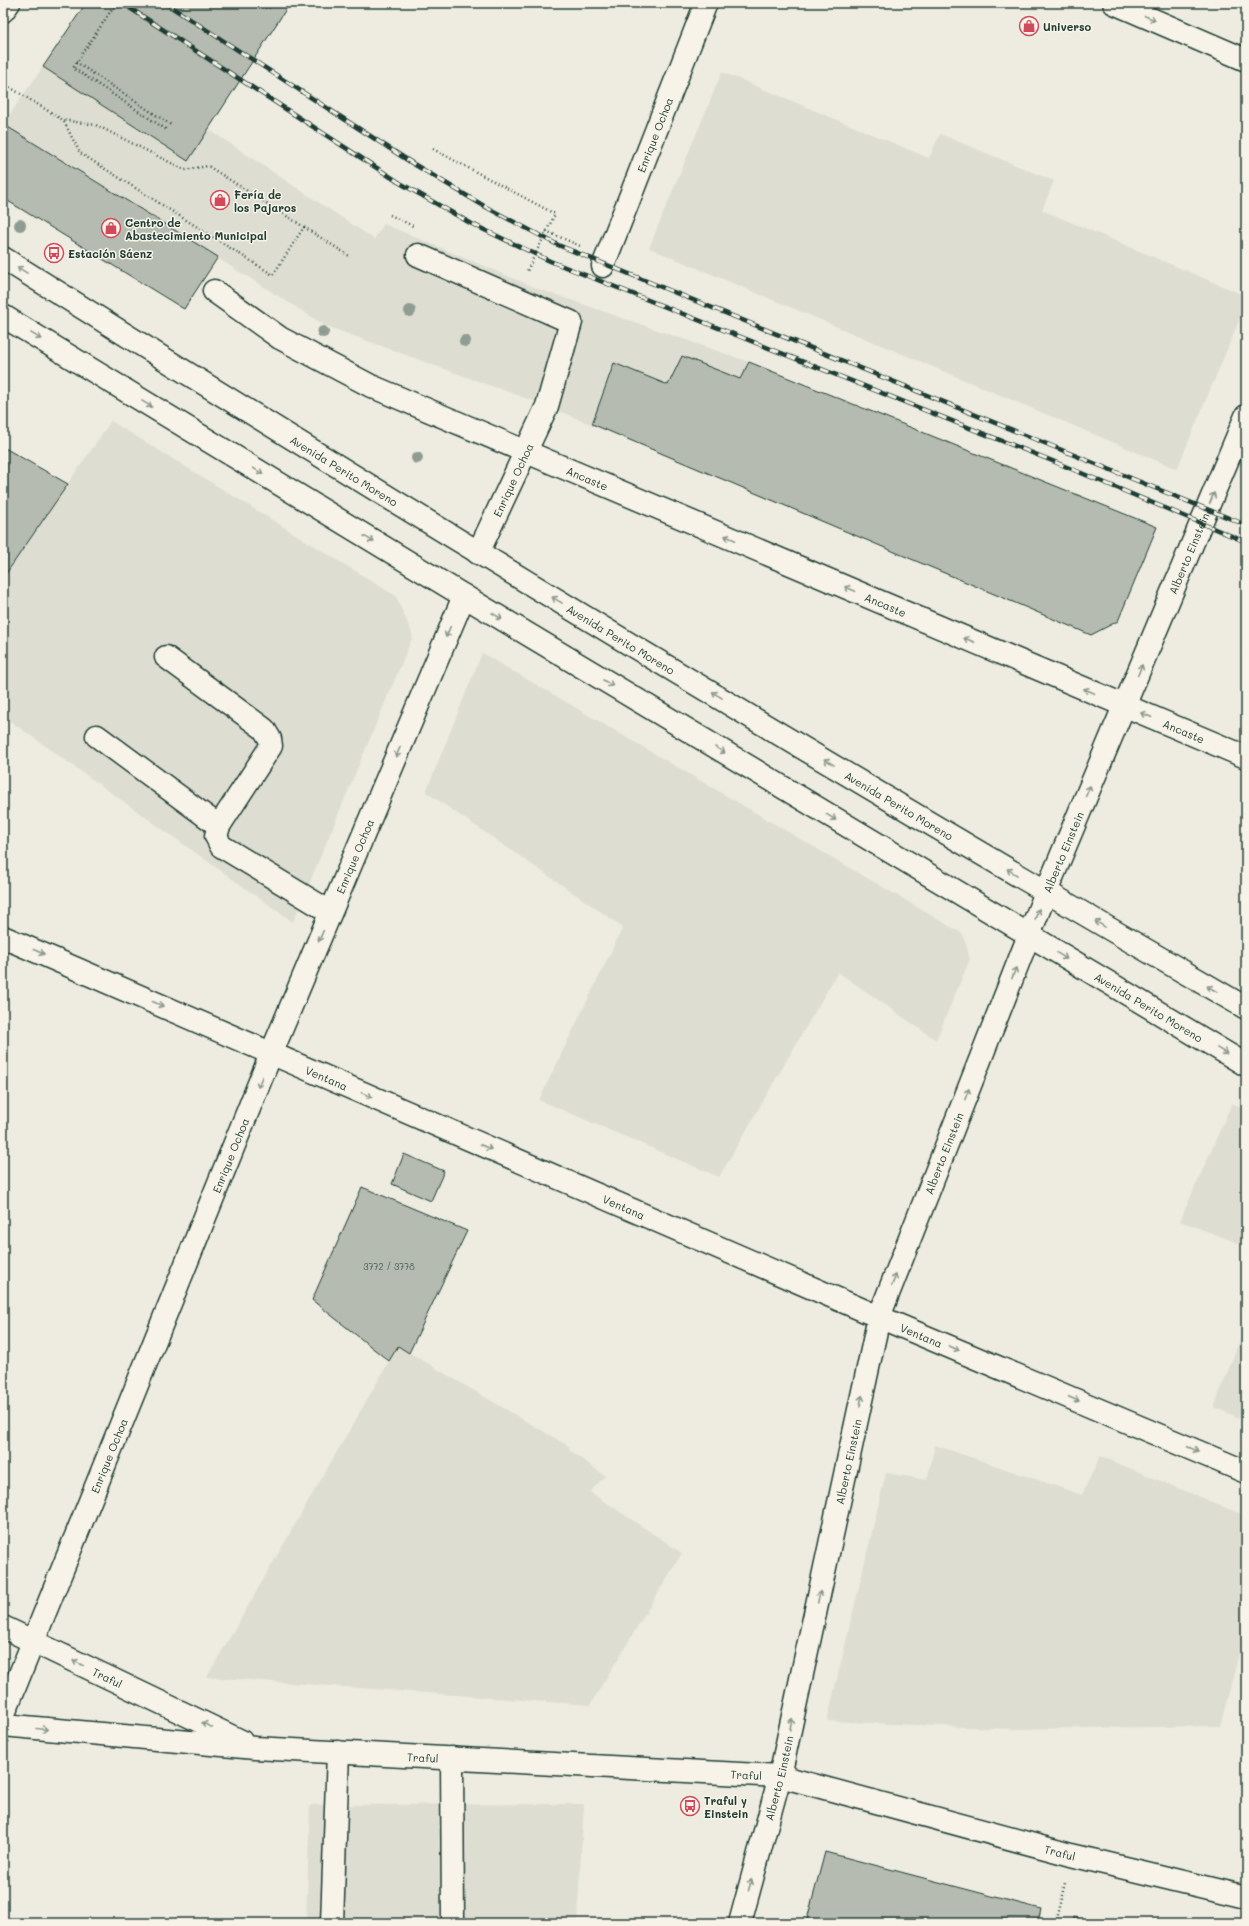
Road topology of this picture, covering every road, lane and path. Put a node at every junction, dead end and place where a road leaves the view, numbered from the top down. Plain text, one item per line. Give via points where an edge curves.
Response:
1 (9, 3) edge
2 (116, 3) edge
3 (259, 3) edge
4 (273, 3) edge
5 (706, 3) edge
6 (1114, 3) edge
7 (3, 11) edge
8 (1246, 60) edge
9 (76, 62) junction
10 (3, 83) edge
11 (63, 120) junction
12 (171, 124) dead end
13 (167, 130) dead end
14 (433, 150) dead end
15 (304, 227) junction
16 (546, 232) junction
17 (418, 255) dead end
18 (351, 257) dead end
19 (3, 258) edge
20 (605, 262) joint
21 (524, 278) dead end
22 (214, 291) dead end
23 (3, 316) edge
24 (1246, 416) edge
25 (526, 451) junction
26 (478, 553) junction
27 (464, 596) junction
28 (166, 657) dead end
29 (1125, 706) junction
30 (97, 736) dead end
31 (1246, 757) edge
32 (219, 826) junction
33 (1046, 892) junction
34 (330, 912) junction
35 (1028, 936) junction
36 (3, 937) edge
37 (1246, 1008) edge
38 (272, 1054) junction
39 (1246, 1066) edge
40 (879, 1316) junction
41 (1246, 1472) edge
42 (3, 1627) edge
43 (33, 1642) junction
44 (3, 1716) edge
45 (3, 1725) edge
46 (255, 1748) junction
47 (338, 1752) junction
48 (452, 1758) junction
49 (780, 1776) junction
50 (1071, 1856) junction
51 (1246, 1897) edge
52 (332, 1923) edge
53 (452, 1923) edge
54 (740, 1923) edge
55 (1055, 1923) edge

1 - 7 street
2 - 9 path
3 - 4 path via 268,10
5 - 20 street, Enrique Ochoa
6 -> 8 street
9 - 12 path
9 - 13 path via 73,68
10 - 11 path
11 - 15 path via 96,125 185,170 208,166
11 - 15 path via 80,153 273,275
14 - 16 path via 555,214
15 - 18 path
16 - 20 path
16 - 21 path
17 - 25 street, Enrique Ochoa via 571,322 547,406
26 -> 19 street, Avenida Perito Moreno
22 - 25 street, Ancaste via 280,338 371,386
23 -> 27 street, Avenida Perito Moreno
29 -> 24 street, Alberto Einstein
25 - 26 street, Enrique Ochoa
29 -> 25 street, Ancaste
33 -> 26 street, Avenida Perito Moreno
27 -> 34 street, Enrique Ochoa
27 -> 35 street, Avenida Perito Moreno
28 - 32 street via 264,729 270,739 271,746
31 -> 29 street, Ancaste
33 -> 29 street, Alberto Einstein
30 - 32 street
32 - 34 street via 216,836 221,846
35 -> 33 street, Alberto Einstein
37 -> 33 street, Avenida Perito Moreno
34 -> 38 street, Enrique Ochoa
35 -> 39 street, Avenida Perito Moreno
40 -> 35 street, Alberto Einstein
36 -> 38 street, Ventana
38 -> 40 street, Ventana
38 -> 43 street, Enrique Ochoa
40 -> 41 street, Ventana
49 -> 40 street, Alberto Einstein
42 - 43 street, Traful
43 - 44 street, Enrique Ochoa
46 -> 43 street, Traful
45 -> 46 street, Traful
46 - 47 street, Traful
47 - 48 street, Traful
47 - 52 street
48 - 49 street, Traful
48 - 53 street
49 - 50 street, Traful
54 -> 49 street, Alberto Einstein
50 - 51 street, Traful
50 - 55 path

